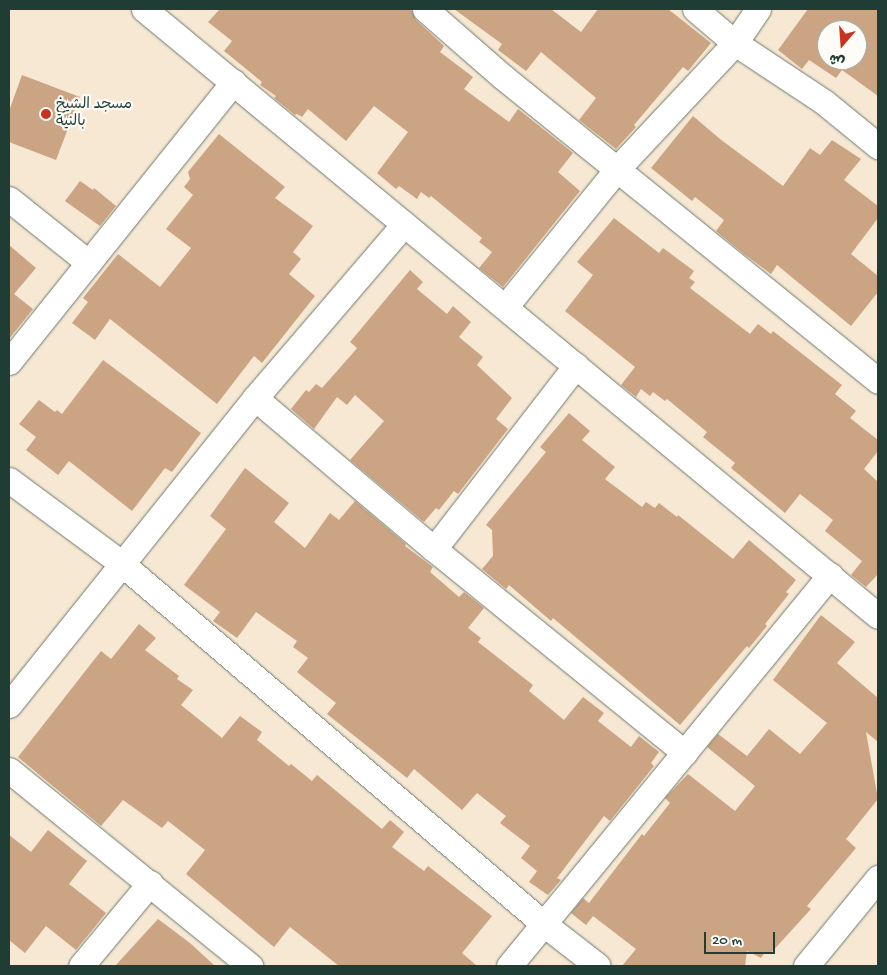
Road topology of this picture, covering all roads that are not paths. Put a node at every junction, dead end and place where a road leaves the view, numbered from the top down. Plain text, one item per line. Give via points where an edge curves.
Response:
1 (424, 9) edge
2 (695, 9) edge
3 (758, 9) edge
4 (153, 12) edge
5 (735, 43) junction
6 (233, 82) junction
7 (878, 146) edge
8 (616, 169) junction
9 (9, 199) edge
10 (404, 224) junction
11 (89, 264) junction
12 (505, 307) junction
13 (9, 362) edge
14 (576, 366) junction
15 (878, 381) edge
16 (255, 398) junction
17 (9, 480) edge
18 (434, 548) junction
19 (121, 563) junction
20 (830, 576) junction
21 (874, 605) edge
22 (9, 705) edge
23 (685, 753) junction
24 (9, 770) edge
25 (878, 878) edge
26 (150, 883) junction
27 (544, 924) junction
28 (81, 966) edge
29 (250, 966) edge
30 (509, 966) edge
31 (598, 966) edge
32 (806, 966) edge

1 - 8 street
2 - 5 street
3 - 5 street
4 - 6 street
5 - 7 street via 824,102
5 - 8 street
6 - 10 street
6 - 11 street
8 - 12 street
8 - 15 street
9 - 11 street
10 - 12 street
10 - 16 street
11 - 13 street
12 - 14 street
14 - 18 street
14 - 20 street
16 - 18 street
16 - 19 street
17 - 19 street
18 - 23 street
19 - 22 street
19 - 27 street
20 - 21 street
20 - 23 street
23 - 27 street
24 - 26 street
25 - 32 street
26 - 28 street
26 - 29 street
27 - 30 street
27 - 31 street

